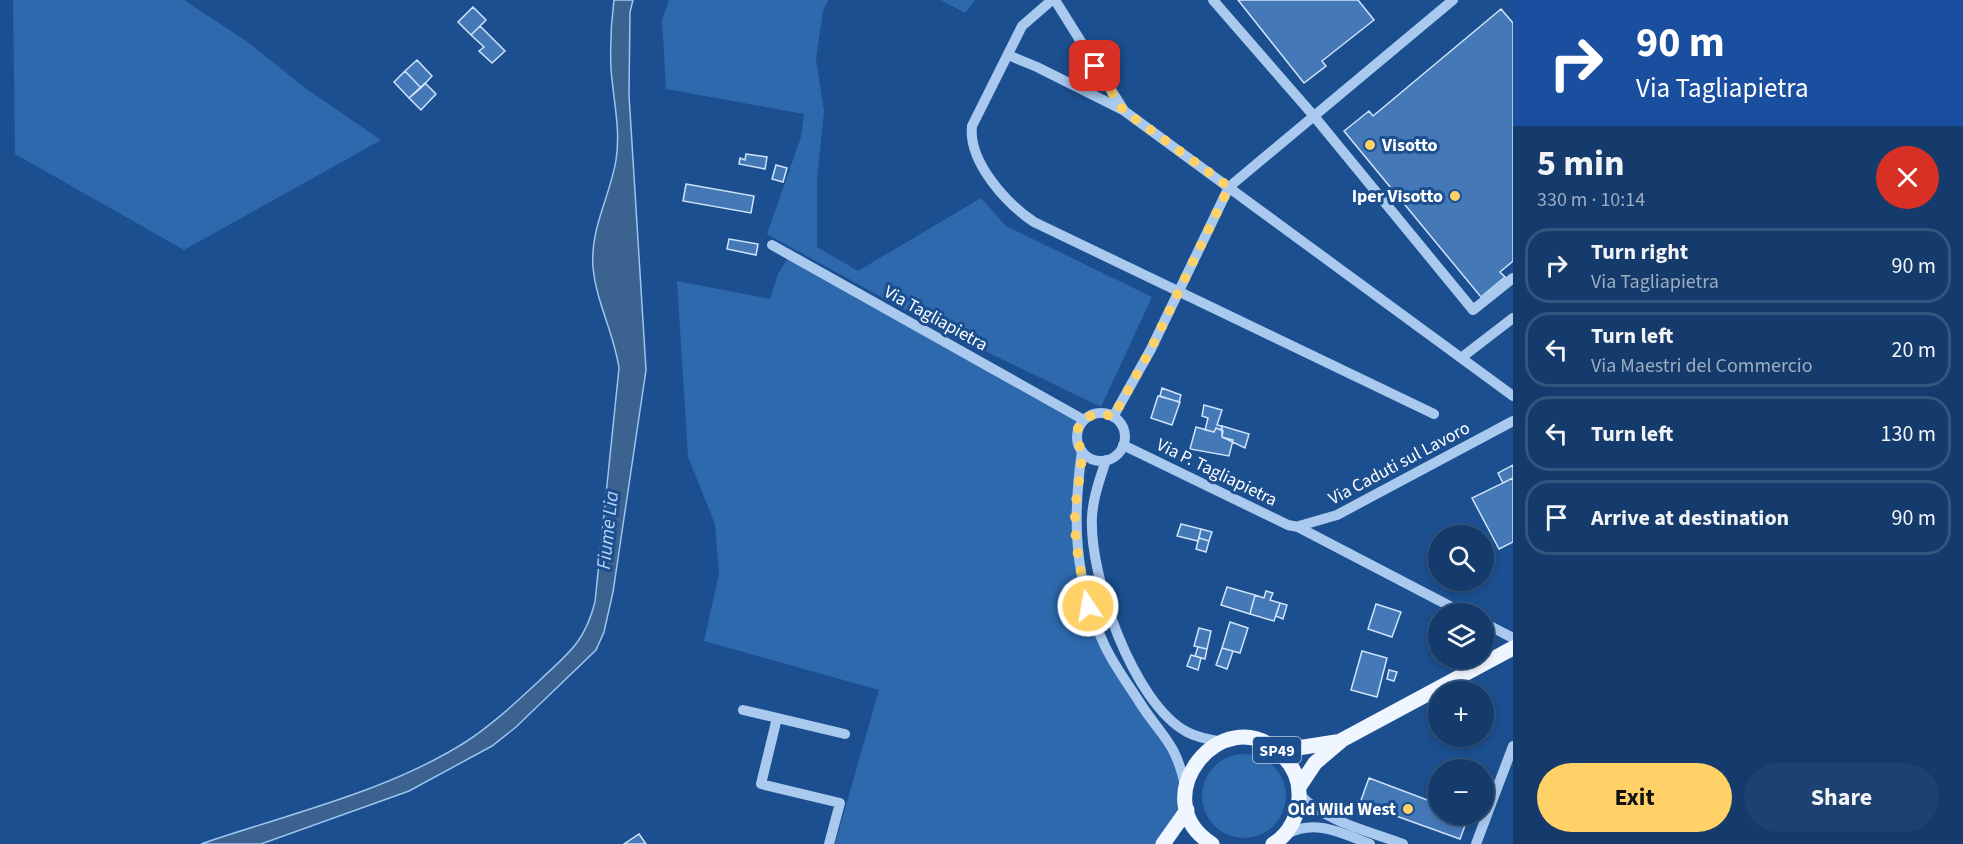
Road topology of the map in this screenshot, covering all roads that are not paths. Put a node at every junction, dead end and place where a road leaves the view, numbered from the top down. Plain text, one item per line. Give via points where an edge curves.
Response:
1 (1053, 0) edge
2 (1213, 0) edge
3 (1453, 0) edge
4 (1008, 55) junction
5 (1123, 110) junction
6 (1313, 115) junction
7 (1229, 187) junction
8 (772, 245) dead end
9 (1513, 278) edge
10 (1179, 291) junction
11 (1513, 318) edge
12 (1461, 358) junction
13 (1513, 396) edge
14 (1434, 414) dead end
15 (1113, 417) junction
16 (1084, 420) junction
17 (1513, 421) edge
18 (1123, 445) junction
19 (1082, 452) junction
20 (1106, 460) junction
21 (1298, 526) junction
22 (1444, 603) edge
23 (1494, 628) edge
24 (1513, 638) edge
25 (1513, 648) edge
26 (742, 710) dead end
27 (777, 718) junction
28 (845, 734) dead end
29 (1342, 740) junction
30 (1223, 742) junction
31 (1513, 746) edge
32 (1278, 751) junction
33 (1185, 787) junction
34 (1299, 791) junction
35 (1187, 810) junction
36 (1277, 840) edge
37 (829, 844) edge
38 (1163, 844) edge
39 (1207, 844) edge
40 (1370, 844) edge
41 (1403, 844) edge
42 (1476, 844) edge

1 - 4 street via 1022,26
1 - 5 street
2 - 6 street
3 - 6 street
4 - 5 street
4 - 10 street via 972,126 977,156 992,181 1014,207 1034,222
5 - 7 street
6 - 7 street
6 - 9 street via 1473,310
7 - 10 street
7 - 12 street
8 - 16 street, Via Tagliapietra
10 - 14 street
10 - 15 street
11 - 12 street
12 - 13 street
15 - 16 street via 1098,413
15 - 18 street via 1122,426
16 - 19 street via 1077,433
17 - 21 street, Via Caduti sul Lavoro via 1337,515
18 - 20 street
18 - 21 street, Via P. Tagliapietra via 1288,525
19 - 20 street via 1093,459
19 - 33 street via 1075,520 1088,606 1104,646 1142,706 1171,742
20 - 30 street via 1094,496 1094,549 1104,602 1120,642 1150,694 1172,721 1187,732
21 - 22 street, Via P. Tagliapietra
23 - 24 street
25 - 29 main road, SP49
26 - 27 street
27 - 28 street
27 - 37 street via 761,784 840,803
29 - 32 main road, SP49
29 - 34 main road, SP49 via 1315,763
30 - 32 main road, SP49 via 1252,739
30 - 33 main road, SP49 via 1198,759
31 - 42 street
32 - 34 main road, SP49 via 1288,761
33 - 35 main road, SP49
34 - 36 main road, SP49 via 1297,814
34 - 41 street via 1310,806 1326,815
35 - 38 main road
35 - 39 main road, SP49
36 - 40 street via 1296,829 1318,826

